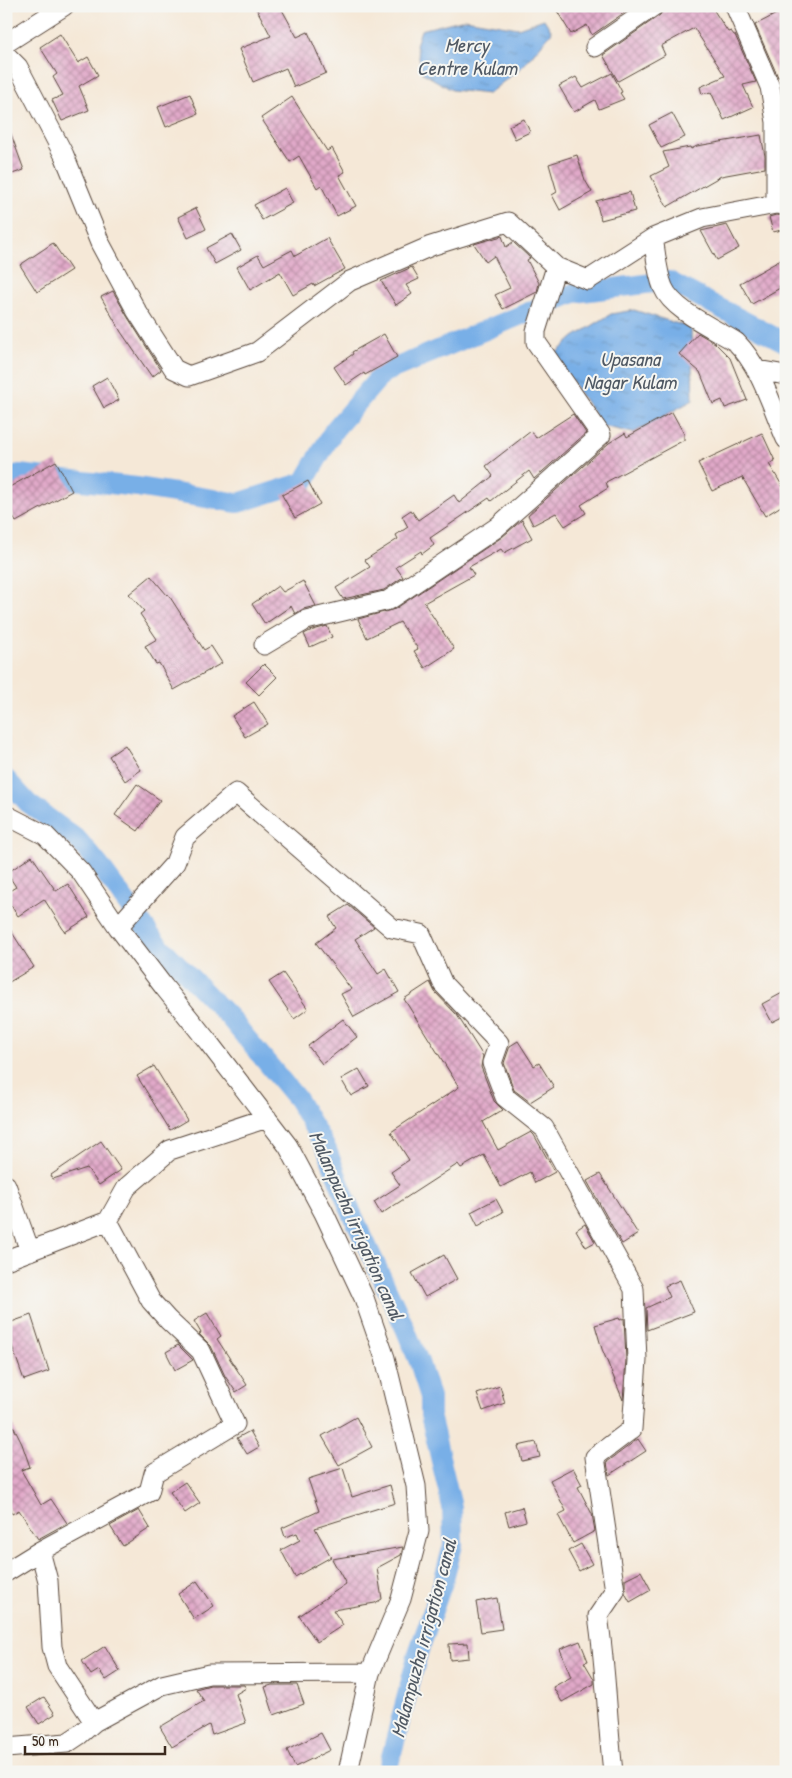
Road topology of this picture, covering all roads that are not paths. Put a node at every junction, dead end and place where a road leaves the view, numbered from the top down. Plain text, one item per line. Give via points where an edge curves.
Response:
1 (64, 6) edge
2 (654, 6) edge
3 (734, 6) edge
4 (6, 43) edge
5 (595, 47) dead end
6 (6, 54) edge
7 (781, 205) edge
8 (653, 238) junction
9 (556, 267) junction
10 (756, 370) junction
11 (786, 375) edge
12 (786, 439) edge
13 (264, 645) dead end
14 (6, 815) edge
15 (118, 927) junction
16 (267, 1118) junction
17 (6, 1185) edge
18 (108, 1221) junction
19 (30, 1251) junction
20 (6, 1260) edge
21 (40, 1551) junction
22 (6, 1572) edge
23 (370, 1673) junction
24 (94, 1722) junction
25 (6, 1748) edge
26 (348, 1772) edge
27 (613, 1772) edge

1 - 4 street
2 - 5 street
3 - 7 street via 770,87 776,122
6 - 9 street via 18,67 64,154 100,243 136,310 174,369 189,376 257,352 350,281 431,246 508,222
7 - 8 street via 702,218
8 - 9 street via 588,280
8 - 10 street via 663,286 669,298 678,307 736,342
9 - 13 street via 536,331 536,342 601,435 496,528 389,600 306,620
10 - 11 street
10 - 12 street
14 - 15 street via 45,835 80,872
15 - 16 street
15 - 27 street via 175,863 185,837 236,793 392,928 421,934 443,984 499,1043 492,1063 505,1097 544,1128 634,1289 638,1360 632,1429 595,1457 615,1590 598,1616
16 - 18 street via 170,1150 127,1187
16 - 23 street via 288,1146 364,1298 385,1358 416,1486 419,1531 401,1599
17 - 19 street
18 - 19 street
18 - 21 street via 151,1301 202,1351 235,1424 154,1473 149,1492
19 - 20 street
21 - 22 street
21 - 24 street via 48,1581 52,1648 57,1666
23 - 24 street via 209,1674 162,1685
23 - 26 street
24 - 25 street via 67,1743

